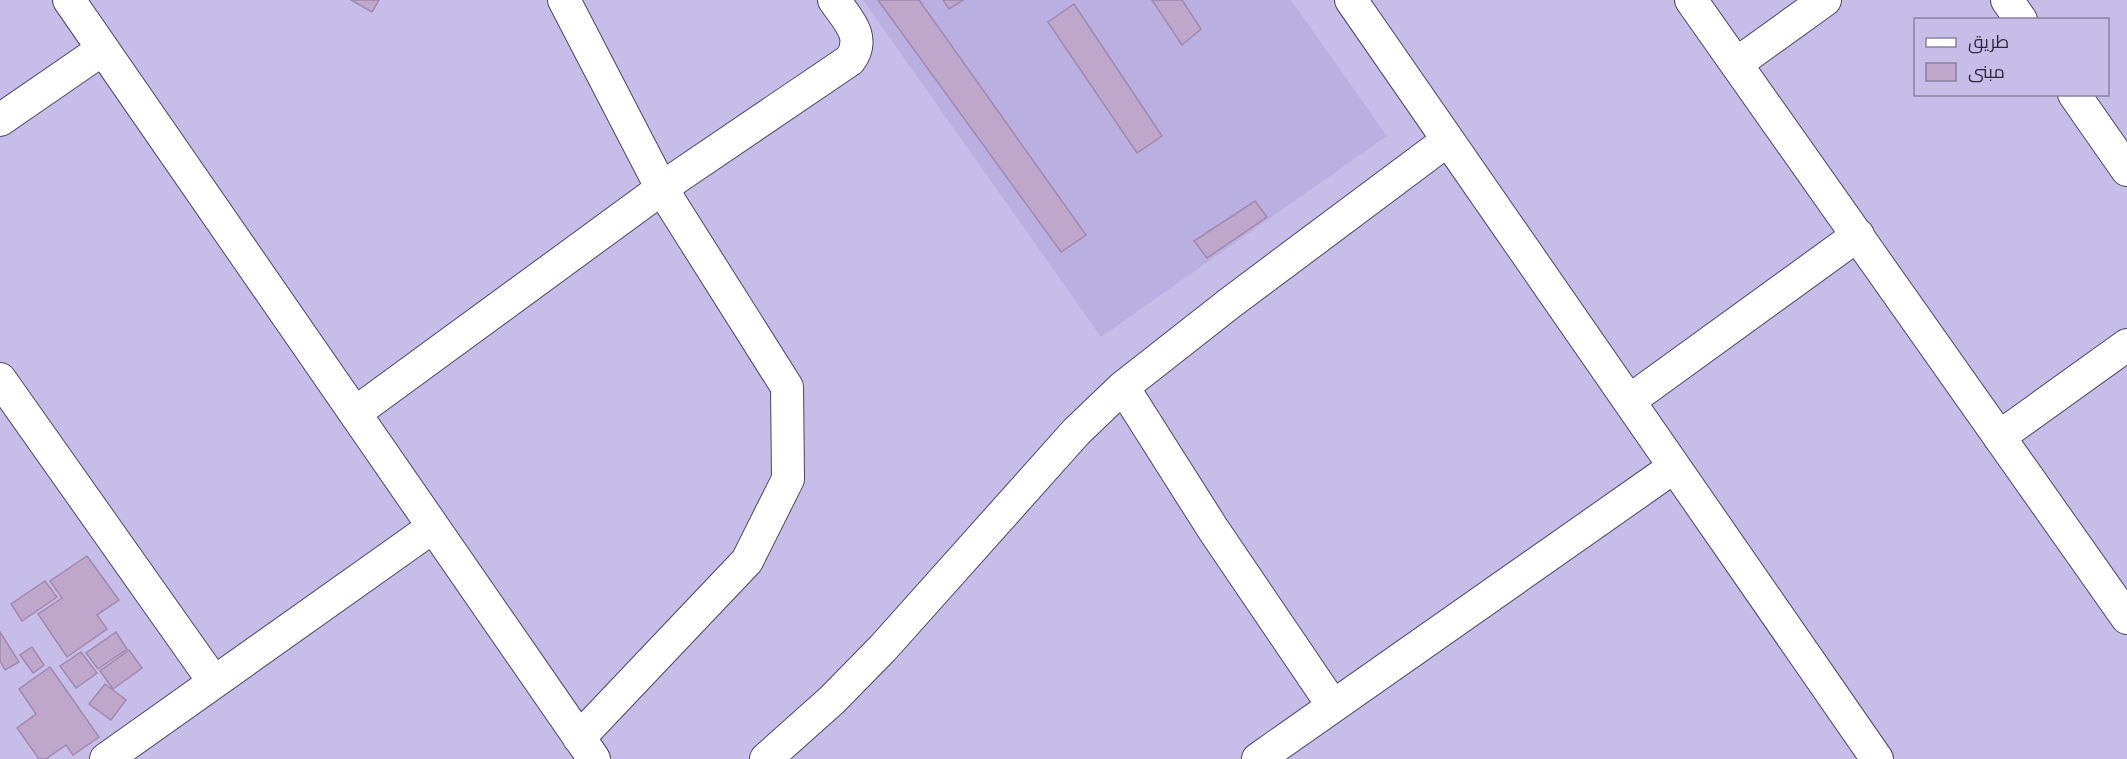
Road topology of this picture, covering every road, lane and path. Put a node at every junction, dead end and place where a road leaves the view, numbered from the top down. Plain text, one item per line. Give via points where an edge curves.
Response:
1 (69, 0) edge
2 (564, 0) edge
3 (834, 0) edge
4 (1350, 0) edge
5 (1691, 0) edge
6 (1826, 0) edge
7 (2007, 0) edge
8 (2020, 18) edge
9 (102, 49) junction
10 (1736, 64) junction
11 (2075, 96) edge
12 (0, 120) edge
13 (1448, 140) junction
14 (2127, 170) edge
15 (662, 189) junction
16 (1858, 235) junction
17 (2127, 345) edge
18 (2, 386) edge
19 (1123, 387) junction
20 (1629, 401) junction
21 (355, 413) junction
22 (2000, 437) junction
23 (1674, 467) junction
24 (433, 526) junction
25 (2127, 618) edge
26 (214, 682) junction
27 (1333, 706) junction
28 (587, 748) edge
29 (106, 759) edge
30 (766, 759) edge
31 (1258, 759) edge
32 (1877, 759) edge

1 - 9 street
2 - 15 street
3 - 15 street via 857,37 850,60
4 - 13 street
5 - 10 street
6 - 10 street
7 - 8 street
9 - 12 street
9 - 21 street
10 - 16 street
11 - 14 street
13 - 19 street
13 - 20 street
15 - 21 street
15 - 28 street via 787,387 788,479 747,561
16 - 20 street
16 - 22 street
17 - 22 street
18 - 26 street
19 - 27 street
19 - 30 street via 1076,432 883,648
20 - 23 street
21 - 24 street
22 - 25 street
23 - 27 street
23 - 32 street
24 - 26 street
24 - 28 street
26 - 29 street
27 - 31 street

